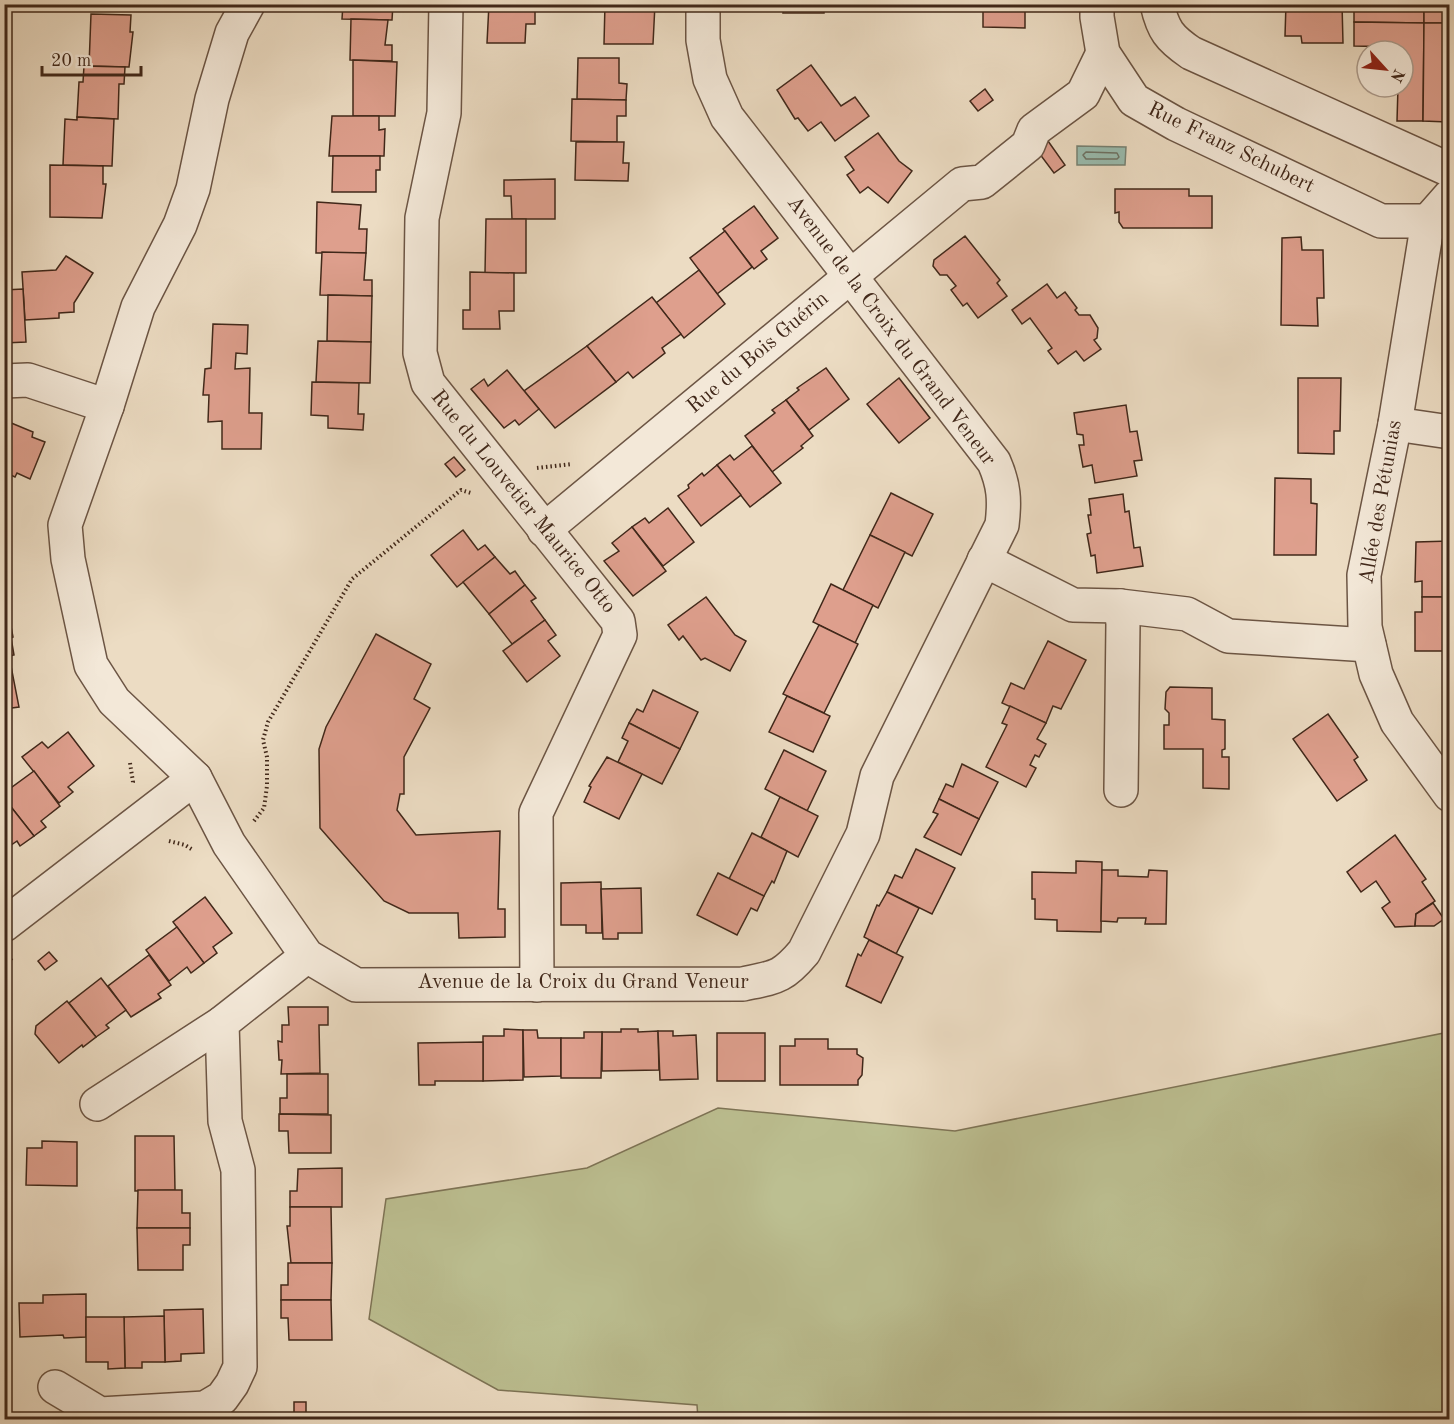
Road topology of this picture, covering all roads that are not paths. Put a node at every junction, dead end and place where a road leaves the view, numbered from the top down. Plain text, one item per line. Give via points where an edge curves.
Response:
1 (248, 4) edge
2 (446, 4) edge
3 (703, 4) edge
4 (1097, 4) edge
5 (1157, 4) edge
6 (1103, 53) junction
7 (1083, 94) junction
8 (1134, 100) junction
9 (1449, 170) edge
10 (1449, 196) edge
11 (1428, 220) junction
12 (850, 276) junction
13 (4, 381) edge
14 (106, 406) junction
15 (1395, 424) junction
16 (1449, 432) edge
17 (544, 530) junction
18 (984, 560) junction
19 (1120, 606) junction
20 (1369, 645) junction
21 (195, 778) junction
22 (1121, 790) dead end
23 (1449, 795) edge
24 (4, 925) edge
25 (307, 956) junction
26 (537, 985) junction
27 (222, 1023) junction
28 (97, 1104) dead end
29 (55, 1387) dead end

1 - 14 street, Avenue de la Croix du Grand Veneur via 232,33 212,99 193,189 180,225 138,308
2 - 17 street, Rue du Louvetier Maurice Otto via 444,113 422,218 420,353 428,383
3 - 12 street, Avenue de la Croix du Grand Veneur via 710,79 727,117
4 - 6 street, Rue Franz Schubert
5 - 9 street via 1162,24 1172,40 1191,53
6 - 7 street, Rue du Bois Guérin
6 - 8 street, Rue Franz Schubert
7 - 8 street
7 - 12 street, Rue du Bois Guérin via 1034,130 1028,146 982,182 962,184
8 - 11 street, Rue Franz Schubert via 1176,124 1381,221
10 - 11 street
11 - 15 street, Allée des Pétunias
12 - 17 street, Rue du Bois Guérin
12 - 18 street, Avenue de la Croix du Grand Veneur via 994,462 1003,482 1005,504 1002,525
13 - 14 street via 28,380
14 - 21 street, Avenue de la Croix du Grand Veneur via 65,525 68,559 91,664 114,701
15 - 16 street
15 - 20 street, Allée des Pétunias via 1364,575
17 - 26 street, Rue du Louvetier Maurice Otto via 618,621 620,635 536,813
18 - 19 street via 1073,605
18 - 26 street, Avenue de la Croix du Grand Veneur via 877,776 863,834 804,952 791,968 776,978 743,984
19 - 20 street via 1187,614 1228,636
19 - 22 street
20 - 23 street, Allée des Pétunias via 1376,674 1397,722
21 - 24 street
21 - 25 street, Avenue de la Croix du Grand Veneur via 229,844
25 - 26 street, Avenue de la Croix du Grand Veneur via 356,985
25 - 27 street
27 - 28 street
27 - 29 street via 225,1121 238,1170 240,1367 222,1398 205,1408 100,1414

